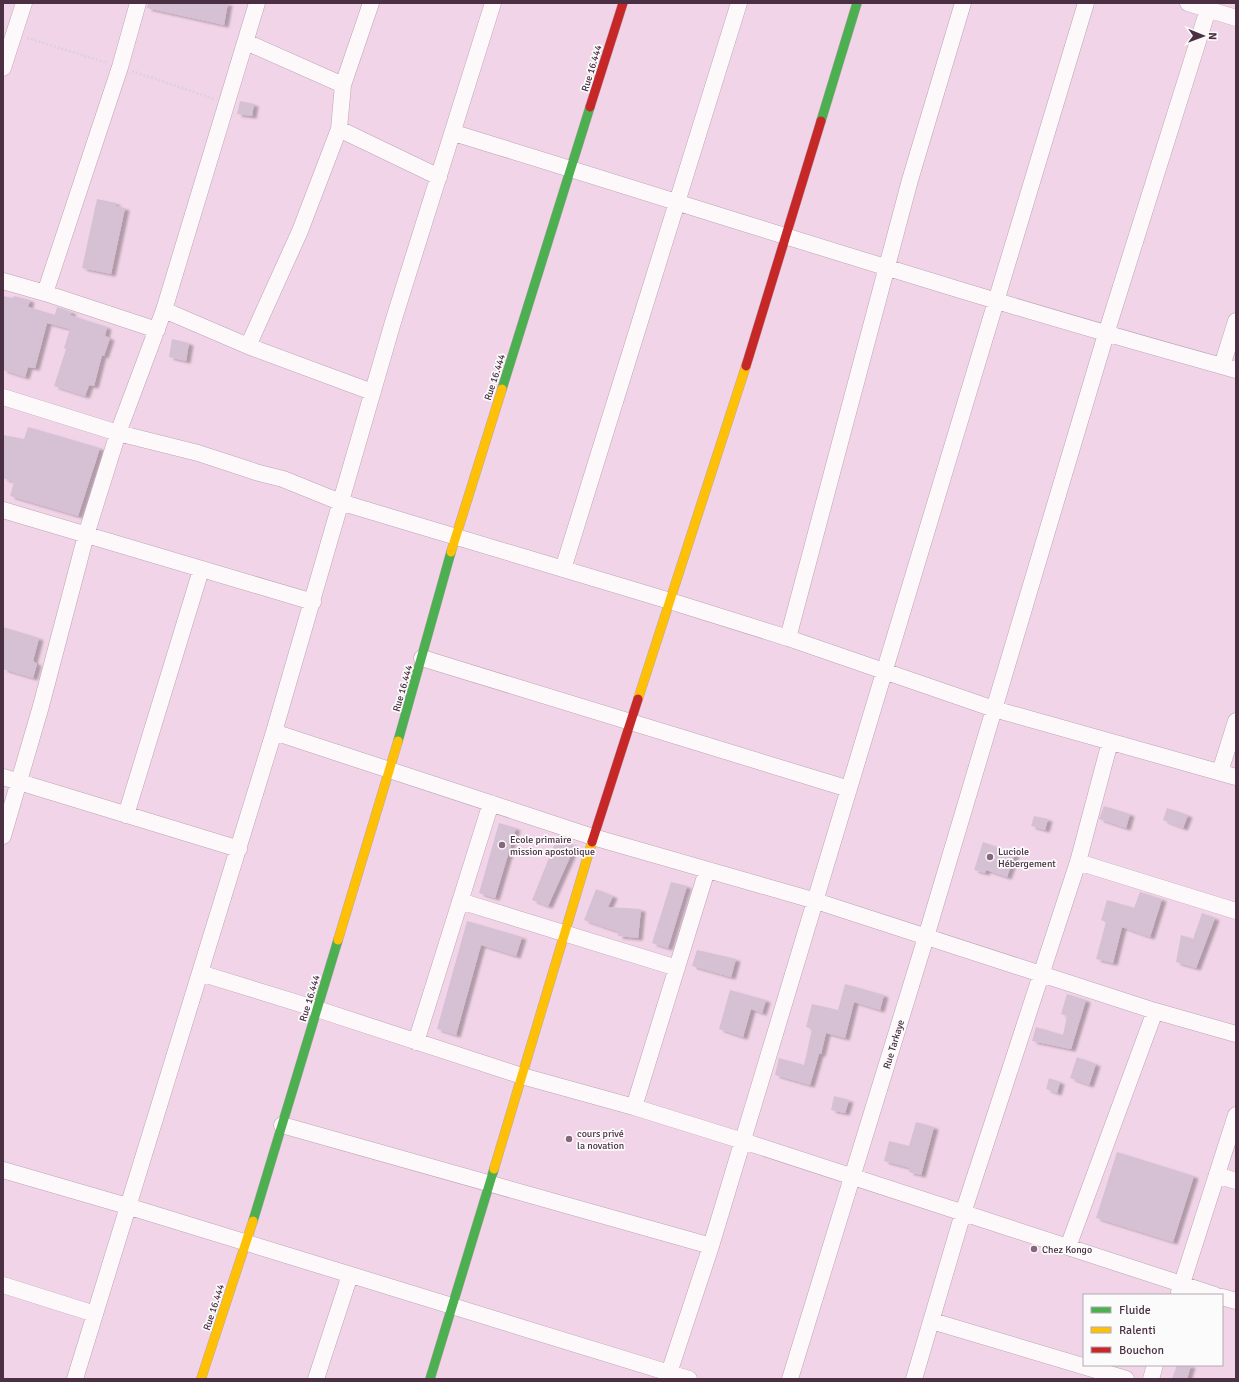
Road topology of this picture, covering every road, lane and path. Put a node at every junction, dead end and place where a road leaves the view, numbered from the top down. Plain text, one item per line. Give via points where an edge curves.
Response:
1 (24, 3) edge
2 (138, 3) edge
3 (257, 3) edge
4 (372, 3) edge
5 (493, 3) edge
6 (623, 3) edge
7 (739, 3) edge
8 (857, 3) edge
9 (963, 3) edge
10 (1086, 3) edge
11 (1188, 3) edge
12 (1209, 6) edge
13 (1236, 18) edge
14 (8, 34) edge
15 (246, 42) junction
16 (120, 67) junction
17 (3, 68) edge
18 (343, 85) junction
19 (228, 104) junction
20 (340, 129) junction
21 (454, 133) junction
22 (572, 169) junction
23 (439, 177) junction
24 (677, 201) junction
25 (786, 237) junction
26 (887, 268) junction
27 (3, 281) edge
28 (45, 293) junction
29 (997, 300) junction
30 (164, 310) junction
31 (1236, 321) edge
32 (157, 330) junction
33 (1106, 334) junction
34 (248, 346) junction
35 (1229, 368) edge
36 (372, 392) junction
37 (3, 397) edge
38 (118, 433) junction
39 (340, 502) junction
40 (3, 510) edge
41 (86, 535) junction
42 (455, 537) junction
43 (563, 569) junction
44 (201, 570) junction
45 (670, 601) junction
46 (313, 602) junction
47 (788, 638) junction
48 (422, 658) junction
49 (884, 672) junction
50 (994, 709) junction
51 (631, 721) junction
52 (1236, 721) edge
53 (274, 732) junction
54 (1110, 742) junction
55 (390, 769) junction
56 (1220, 772) junction
57 (1236, 777) edge
58 (10, 779) edge
59 (849, 789) junction
60 (491, 803) junction
61 (126, 815) junction
62 (3, 836) edge
63 (593, 837) junction
64 (239, 849) junction
65 (1078, 862) junction
66 (707, 870) junction
67 (460, 901) junction
68 (816, 901) junction
69 (1236, 911) edge
70 (564, 933) junction
71 (926, 937) junction
72 (677, 968) junction
73 (200, 973) junction
74 (1040, 973) junction
75 (317, 1009) junction
76 (1155, 1011) junction
77 (1236, 1034) edge
78 (416, 1042) junction
79 (522, 1076) junction
80 (634, 1107) junction
81 (1236, 1115) edge
82 (282, 1125) junction
83 (742, 1141) junction
84 (3, 1170) edge
85 (1217, 1175) junction
86 (853, 1177) junction
87 (1236, 1180) edge
88 (489, 1183) junction
89 (127, 1206) junction
90 (963, 1213) junction
91 (246, 1243) junction
92 (711, 1246) junction
93 (1068, 1247) junction
94 (350, 1275) junction
95 (3, 1285) edge
96 (1180, 1290) edge
97 (1208, 1294) edge
98 (1223, 1297) edge
99 (1236, 1301) edge
100 (452, 1306) junction
101 (95, 1314) junction
102 (932, 1321) junction
103 (1155, 1366) edge
104 (668, 1376) edge
105 (76, 1379) edge
106 (201, 1379) edge
107 (316, 1379) edge
108 (430, 1379) edge
109 (689, 1379) edge
110 (790, 1379) edge
111 (914, 1379) edge
112 (1126, 1379) edge
113 (1151, 1379) edge

1 - 14 street
2 - 16 street
3 - 15 street
4 - 18 street
5 - 21 street
6 - 22 street, Rue 16.444
7 - 24 street
8 - 25 street
9 - 26 street via 910,180
10 - 29 street
11 - 12 street
12 - 13 street
12 - 33 street, Rue Tarkaye
14 - 16 path
14 - 17 street
15 - 18 street
15 - 19 street
16 - 19 path
16 - 28 street
18 - 20 street
19 - 30 street
20 - 23 street
20 - 34 street via 300,231
21 - 22 street
21 - 23 street
22 - 24 street
22 - 42 street, Rue 16.444
23 - 36 street
24 - 25 street
24 - 43 street
25 - 26 street
25 - 45 street
26 - 29 street
26 - 47 street
27 - 28 street
28 - 32 street
29 - 33 street
29 - 49 street
30 - 32 street
30 - 34 street
31 - 35 street
32 - 38 street
33 - 35 street
33 - 50 street, Rue Tarkaye
34 - 36 street
36 - 39 street
37 - 38 street
38 - 39 street via 198,453 259,474 283,479
38 - 41 street
39 - 42 street
39 - 46 street
40 - 41 street
41 - 44 street
41 - 58 street via 41,706
42 - 43 street
42 - 48 street, Rue 16.444
43 - 45 street
44 - 46 street
44 - 61 street
45 - 47 street
45 - 51 street
46 - 53 street
47 - 49 street
48 - 51 street
48 - 55 street, Rue 16.444
49 - 50 street
49 - 59 street
50 - 54 street
50 - 71 street, Rue Tarkaye
51 - 59 street
51 - 63 street
52 - 56 street
53 - 55 street
53 - 64 street
54 - 56 street
54 - 65 street
55 - 60 street
55 - 75 street, Rue 16.444
56 - 57 street
58 - 61 street
58 - 62 street
59 - 68 street
60 - 63 street
60 - 67 street
61 - 64 street
63 - 66 street
63 - 70 street
64 - 73 street
65 - 69 street
65 - 74 street
66 - 68 street
66 - 72 street
67 - 70 street
67 - 78 street
68 - 71 street
68 - 83 street
70 - 72 street
70 - 79 street
71 - 74 street
71 - 86 street, Rue Tarkaye
72 - 80 street
73 - 75 street
73 - 89 street
74 - 76 street
74 - 90 street
75 - 78 street
75 - 82 street, Rue 16.444
76 - 77 street
76 - 93 street
78 - 79 street
79 - 80 street
79 - 88 street
80 - 83 street
81 - 85 street
82 - 88 street
82 - 91 street, Rue 16.444
83 - 86 street
83 - 92 street
84 - 89 street
85 - 87 street
85 - 96 street
86 - 90 street
86 - 110 street, Rue Tarkaye
88 - 92 street
88 - 100 street
89 - 91 street
89 - 101 street
90 - 93 street
90 - 102 street
91 - 94 street
91 - 106 street, Rue 16.444
92 - 104 street
93 - 96 street
94 - 100 street
94 - 107 street
95 - 101 street
96 - 97 street
98 - 99 street
100 - 104 street
100 - 108 street
101 - 105 street
102 - 111 street
102 - 112 street
103 - 113 street
104 - 109 street

